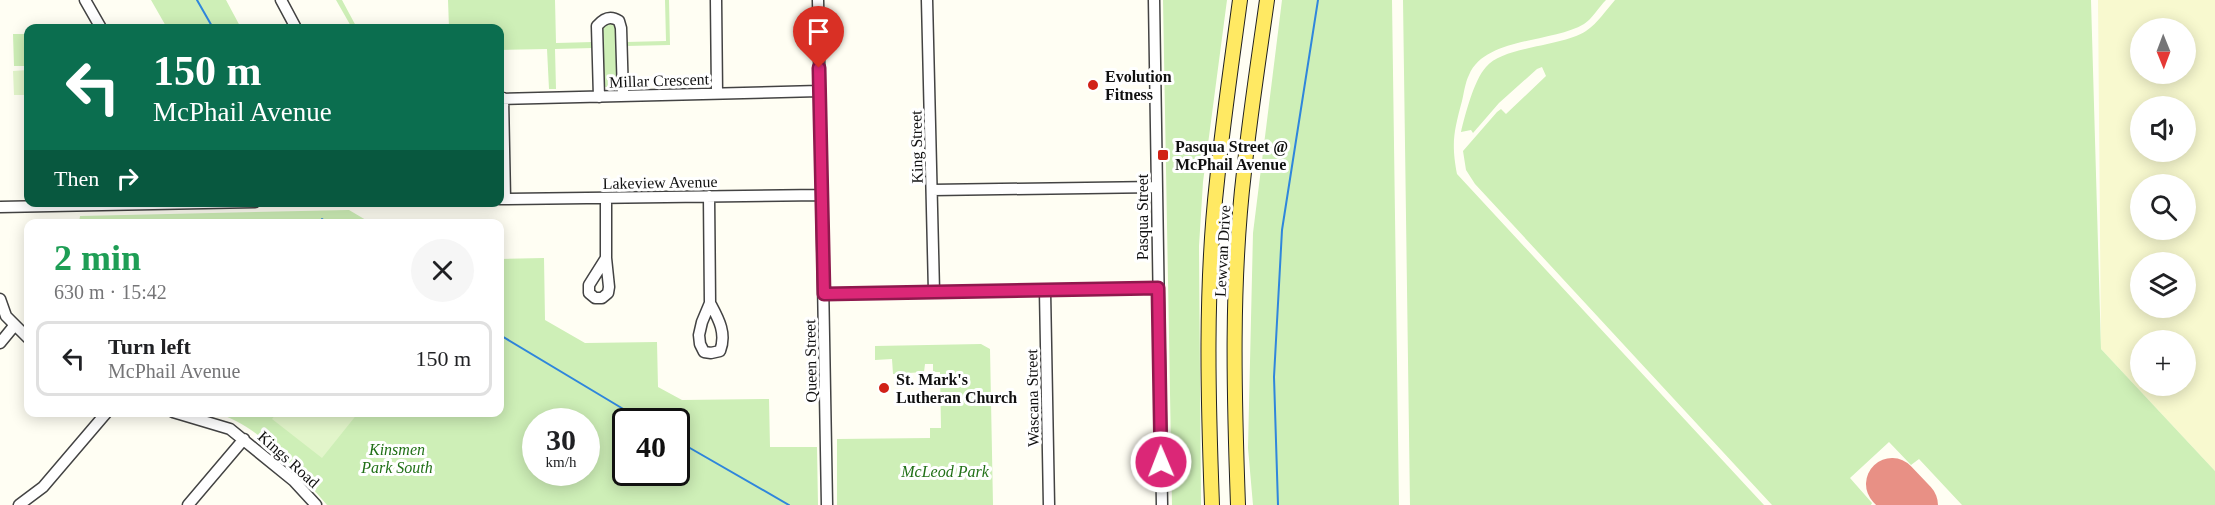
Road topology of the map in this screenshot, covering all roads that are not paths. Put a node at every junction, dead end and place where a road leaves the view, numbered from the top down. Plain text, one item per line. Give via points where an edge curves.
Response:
1 (85, 0) edge
2 (281, 0) edge
3 (716, 0) edge
4 (818, 0) edge
5 (927, 0) edge
6 (1154, 0) edge
7 (1240, 0) edge
8 (1267, 0) edge
9 (99, 24) edge
10 (294, 24) edge
11 (819, 91) junction
12 (717, 93) junction
13 (623, 96) junction
14 (599, 97) junction
15 (504, 98) edge
16 (1157, 187) junction
17 (932, 190) junction
18 (821, 195) junction
19 (709, 196) junction
20 (606, 198) junction
21 (504, 199) edge
22 (24, 206) edge
23 (0, 207) edge
24 (606, 258) dead end
25 (1158, 288) junction
26 (1045, 291) junction
27 (934, 292) junction
28 (824, 294) junction
29 (0, 299) edge
30 (710, 303) dead end
31 (14, 326) junction
32 (24, 335) edge
33 (0, 343) edge
34 (103, 417) edge
35 (190, 417) edge
36 (244, 440) junction
37 (19, 505) edge
38 (188, 505) edge
39 (316, 505) edge
40 (827, 505) edge
41 (1048, 505) edge
42 (1162, 505) edge
43 (1212, 505) edge
44 (1238, 505) edge

1 - 9 street
2 - 10 street
3 - 12 street
4 - 11 street, Queen Street
5 - 17 street, King Street
6 - 16 street, Pasqua Street
7 - 43 main road, Lewvan Drive via 1216,183 1210,287
8 - 44 main road, Lewvan Drive via 1244,173 1236,284
11 - 12 street, Millar Crescent
11 - 18 street, Queen Street
12 - 13 street, Millar Crescent
13 - 14 street, Millar Crescent
13 - 14 street via 621,28 619,21 607,18 597,26
14 - 15 street, Millar Crescent
16 - 17 street
16 - 25 street, Pasqua Street
17 - 27 street, King Street
18 - 19 street, Lakeview Avenue
18 - 28 street, Queen Street
19 - 20 street, Lakeview Avenue
19 - 30 street
20 - 21 street, Lakeview Avenue
20 - 24 street
22 - 23 street
25 - 26 street
25 - 42 street, Pasqua Street
26 - 27 street
26 - 41 street, Wascana Street
27 - 28 street
28 - 40 street, Queen Street
29 - 31 street
31 - 32 street
31 - 33 street
34 - 37 street via 43,487
35 - 36 street, Kings Road via 230,429
36 - 38 street
36 - 39 street, Kings Road via 294,481

